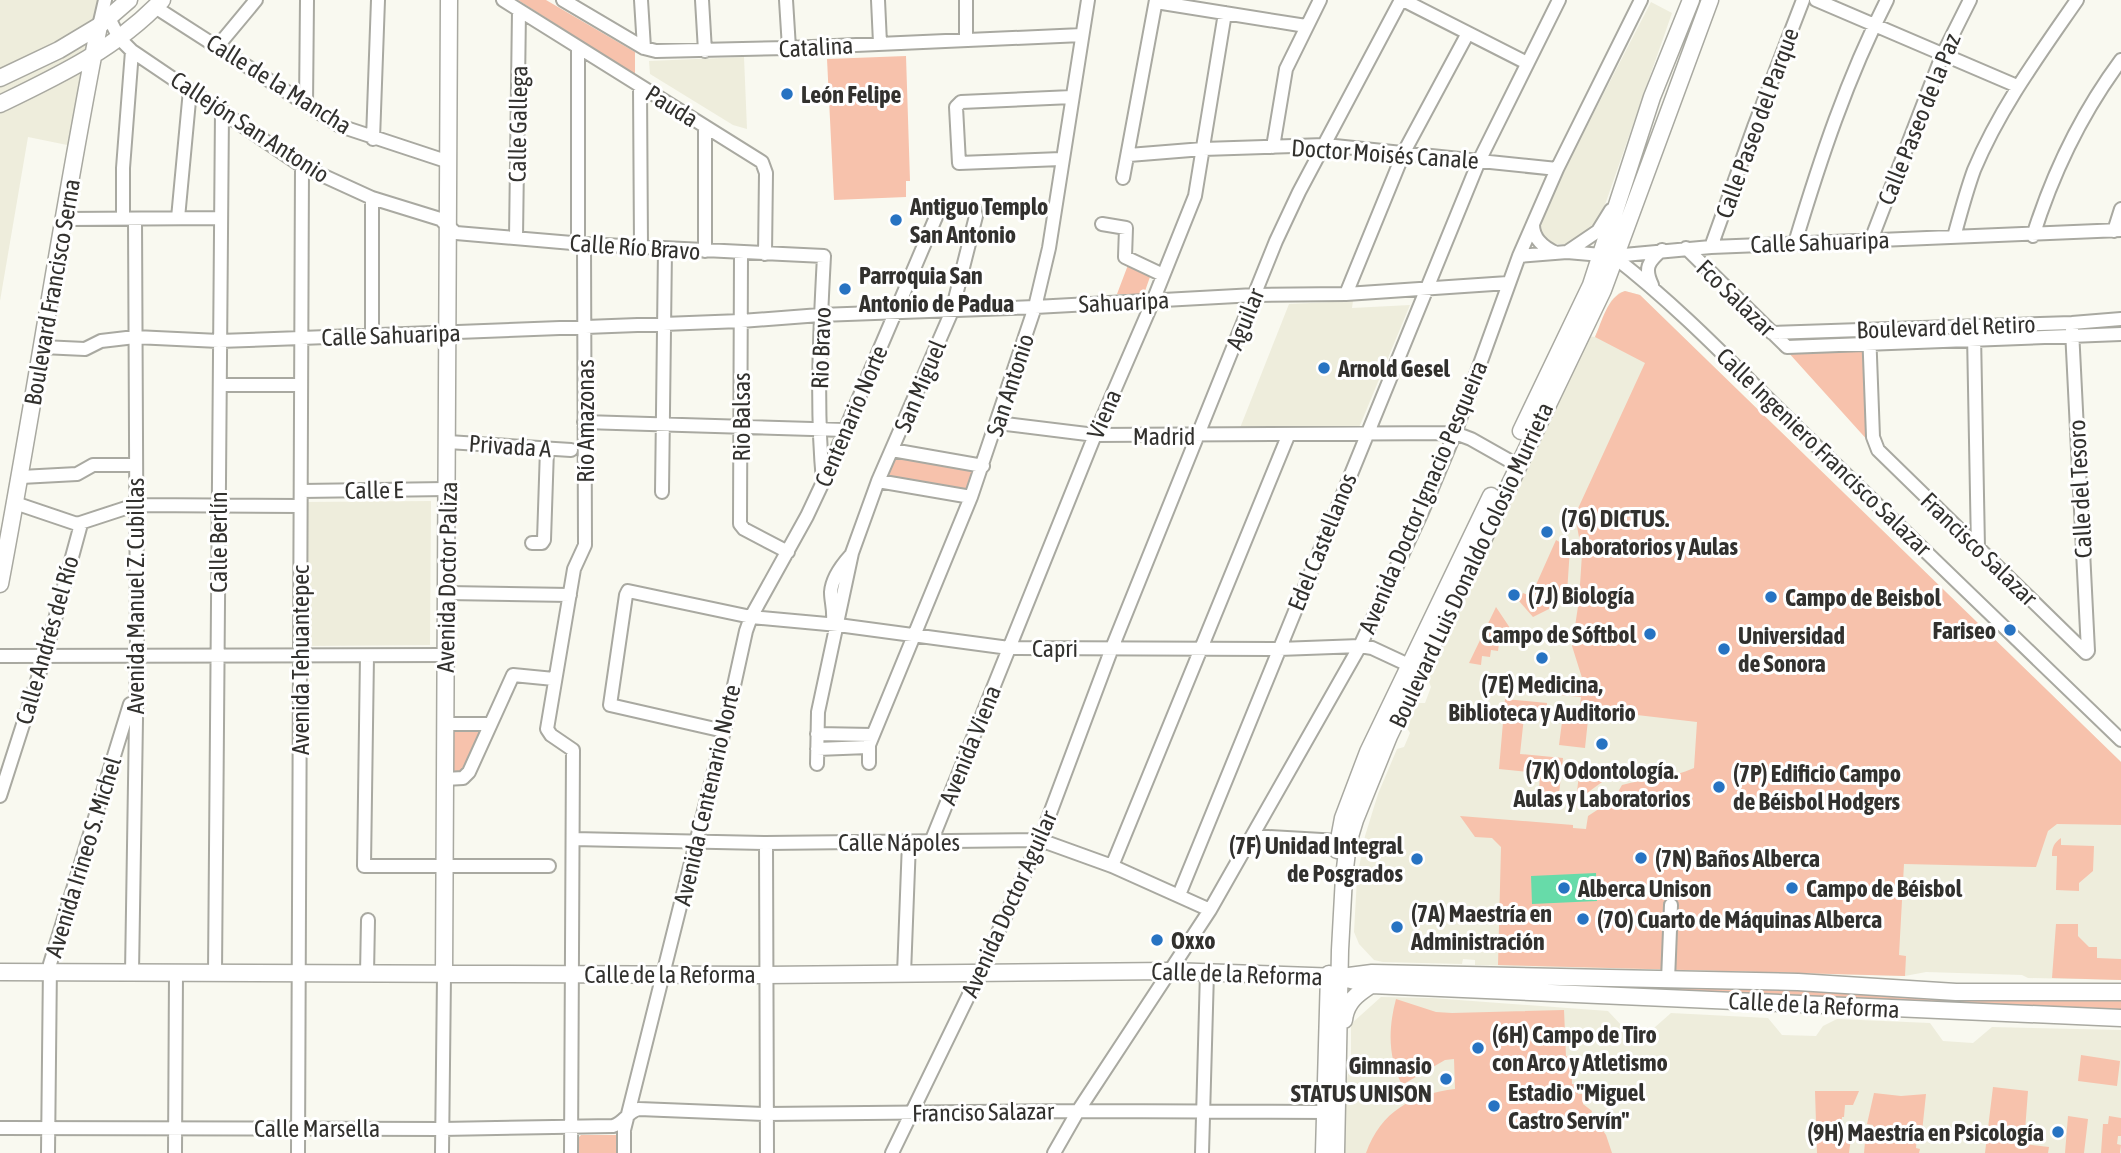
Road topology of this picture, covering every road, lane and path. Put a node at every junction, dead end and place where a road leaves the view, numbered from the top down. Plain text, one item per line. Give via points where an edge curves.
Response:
1 (105, 0) edge
2 (129, 0) edge
3 (256, 0) edge
4 (307, 0) edge
5 (378, 0) edge
6 (449, 0) edge
7 (503, 0) edge
8 (563, 0) edge
9 (641, 0) edge
10 (702, 0) edge
11 (786, 0) edge
12 (878, 0) edge
13 (966, 0) edge
14 (1088, 0) edge
15 (1320, 0) edge
16 (1402, 0) edge
17 (1558, 0) edge
18 (1641, 0) edge
19 (1691, 0) edge
20 (1710, 0) edge
21 (1804, 0) edge
22 (1816, 0) edge
23 (1887, 0) edge
24 (1970, 0) edge
25 (2077, 0) edge
26 (1156, 1) edge
27 (158, 4) edge
28 (580, 5) edge
29 (519, 10) junction
30 (1225, 13) junction
31 (104, 22) junction
32 (1874, 25) junction
33 (1306, 26) junction
34 (1468, 33) junction
35 (1082, 36) junction
36 (119, 38) junction
37 (966, 40) junction
38 (880, 43) junction
39 (217, 47) junction
40 (578, 47) junction
41 (644, 48) junction
42 (789, 48) junction
43 (132, 51) junction
44 (705, 51) junction
45 (1942, 55) junction
46 (93, 57) junction
47 (2121, 61) edge
48 (1527, 63) junction
49 (0, 78) edge
50 (640, 86) junction
51 (2017, 86) junction
52 (190, 90) junction
53 (1072, 97) junction
54 (0, 104) edge
55 (306, 105) junction
56 (222, 110) junction
57 (705, 127) junction
58 (373, 138) junction
59 (1325, 145) junction
60 (1273, 147) junction
61 (1203, 149) junction
62 (1404, 152) junction
63 (1129, 155) junction
64 (1061, 159) junction
65 (1479, 161) junction
66 (449, 162) junction
67 (302, 166) junction
68 (1557, 169) junction
69 (1123, 178) dead end
70 (1623, 187) junction
71 (372, 198) junction
72 (2121, 209) edge
73 (939, 210) joint
74 (178, 218) junction
75 (220, 218) junction
76 (64, 219) junction
77 (129, 219) junction
78 (1102, 224) dead end
79 (1533, 225) junction
80 (448, 226) junction
81 (2118, 231) edge
82 (2032, 236) junction
83 (1954, 237) junction
84 (516, 238) junction
85 (1871, 240) junction
86 (1795, 243) junction
87 (581, 244) junction
88 (640, 247) junction
89 (1711, 247) junction
90 (1686, 248) junction
91 (665, 249) junction
92 (1662, 250) junction
93 (705, 251) junction
94 (741, 253) junction
95 (1562, 253) junction
96 (765, 254) junction
97 (824, 256) joint
98 (1519, 256) junction
99 (1607, 256) junction
100 (1163, 275) junction
101 (1508, 283) junction
102 (1591, 285) junction
103 (1653, 287) junction
104 (1427, 289) junction
105 (1346, 294) junction
106 (1255, 295) junction
107 (1153, 301) junction
108 (1035, 307) junction
109 (952, 311) junction
110 (895, 312) junction
111 (820, 315) junction
112 (2121, 319) edge
113 (741, 321) junction
114 (663, 324) junction
115 (1974, 326) junction
116 (584, 327) junction
117 (1869, 330) junction
118 (2072, 330) junction
119 (447, 333) junction
120 (1772, 333) junction
121 (372, 334) junction
122 (2121, 334) edge
123 (135, 337) junction
124 (302, 338) junction
125 (1974, 340) junction
126 (219, 341) junction
127 (1870, 344) junction
128 (42, 347) junction
129 (1787, 347) joint
130 (220, 385) junction
131 (301, 385) junction
132 (584, 422) junction
133 (998, 423) junction
134 (664, 426) junction
135 (740, 428) junction
136 (818, 430) junction
137 (845, 430) junction
138 (1455, 433) junction
139 (1365, 434) junction
140 (1095, 435) junction
141 (1198, 436) junction
142 (1288, 436) junction
143 (448, 442) junction
144 (547, 449) junction
145 (571, 450) dead end
146 (892, 450) junction
147 (1512, 463) junction
148 (135, 465) junction
149 (983, 466) junction
150 (22, 477) junction
151 (878, 481) junction
152 (823, 482) junction
153 (447, 489) junction
154 (301, 491) junction
155 (662, 492) dead end
156 (971, 497) junction
157 (15, 503) junction
158 (218, 504) junction
159 (135, 505) junction
160 (300, 506) junction
161 (81, 524) junction
162 (533, 543) dead end
163 (1978, 548) junction
164 (788, 552) junction
165 (0, 584) edge
166 (447, 593) junction
167 (570, 595) junction
168 (751, 617) junction
169 (835, 627) junction
170 (915, 635) junction
171 (1360, 646) junction
172 (1009, 648) junction
173 (1112, 648) junction
174 (1201, 649) junction
175 (1279, 649) junction
176 (2086, 653) joint
177 (218, 655) junction
178 (446, 655) junction
179 (0, 656) edge
180 (45, 656) junction
181 (137, 656) junction
182 (299, 656) junction
183 (367, 656) junction
184 (1415, 668) junction
185 (554, 679) junction
186 (134, 690) junction
187 (445, 724) junction
188 (491, 724) junction
189 (724, 731) junction
190 (817, 734) junction
191 (1376, 737) junction
192 (2121, 740) edge
193 (871, 741) junction
194 (817, 749) junction
195 (869, 763) dead end
196 (817, 764) dead end
197 (445, 779) junction
198 (0, 796) edge
199 (1355, 820) junction
200 (1252, 836) junction
201 (573, 839) junction
202 (1040, 839) junction
203 (1339, 841) junction
204 (697, 842) junction
205 (909, 842) junction
206 (931, 842) junction
207 (766, 843) junction
208 (444, 866) junction
209 (549, 866) dead end
210 (1112, 866) junction
211 (1179, 895) junction
212 (1671, 905) dead end
213 (1210, 910) junction
214 (368, 920) dead end
215 (1170, 971) junction
216 (0, 972) edge
217 (980, 972) junction
218 (1207, 972) junction
219 (49, 973) junction
220 (132, 973) junction
221 (176, 973) junction
222 (215, 973) junction
223 (300, 973) junction
224 (664, 973) junction
225 (367, 974) junction
226 (572, 974) junction
227 (904, 974) junction
228 (444, 975) junction
229 (765, 975) junction
230 (1334, 977) junction
231 (1371, 979) junction
232 (1668, 980) junction
233 (2121, 992) edge
234 (2121, 1017) edge
235 (1338, 1079) junction
236 (1078, 1111) junction
237 (1203, 1111) junction
238 (912, 1112) junction
239 (1331, 1112) junction
240 (629, 1114) junction
241 (766, 1114) junction
242 (571, 1127) junction
243 (0, 1128) edge
244 (49, 1128) junction
245 (176, 1128) junction
246 (298, 1128) junction
247 (442, 1129) junction
248 (48, 1153) edge
249 (175, 1153) edge
250 (298, 1153) edge
251 (442, 1153) edge
252 (571, 1153) edge
253 (624, 1153) edge
254 (766, 1153) edge
255 (892, 1153) edge
256 (1054, 1153) edge
257 (1202, 1153) edge
258 (1324, 1153) edge
259 (1336, 1153) edge

1 - 31 street, Boulevard Francisco Serna
2 - 31 main road
3 - 39 street
4 - 55 street
5 - 58 street
6 - 66 main road, Avenida Doctor Paliza
7 - 29 street, Pauda
8 - 28 street, Catalina
9 - 41 street
10 - 44 street
11 - 42 street
12 - 38 street
13 - 37 street
14 - 35 street, San Antonio
15 - 33 street
16 - 34 street
16 - 59 street, Aguilar
17 - 48 street
18 - 68 street, Avenida Doctor Ignacio Pesqueira
19 - 70 main road, Boulevard Luis Donaldo Colosio Murrieta
20 - 99 main road, Boulevard Luis Donaldo Colosio Murrieta
21 - 89 street, Calle Paseo del Parque
22 - 32 street
23 - 32 street
24 - 45 street, Calle Paseo de la Paz
25 - 51 street
26 - 30 street
26 - 63 street
27 - 36 main road
27 - 39 street, Calle de la Mancha
28 - 41 street, Catalina
29 - 40 street, Pauda
29 - 84 street, Calle Gallega
30 - 33 street
30 - 61 street, Viena
31 - 36 street, Callejón San Antonio
31 - 46 main road, Boulevard Francisco Serna
31 - 49 main road
32 - 45 street
32 - 86 street via 1828,138
33 - 60 street via 1283,78
34 - 48 street
34 - 62 street
35 - 37 street, Catalina
35 - 53 street, San Antonio
36 - 43 street, Callejón San Antonio
36 - 46 main road
37 - 38 street, Catalina
38 - 42 street, Catalina
39 - 55 street, Calle de la Mancha
40 - 50 street, Pauda
40 - 87 street, Río Amazonas
41 - 44 street, Catalina
42 - 44 street, Catalina
43 - 52 street, Callejón San Antonio
43 - 77 street, Avenida Manuel Z. Cubillas via 123,168
45 - 51 street
45 - 85 street, Calle Paseo de la Paz
46 - 54 main road
46 - 76 main road, Boulevard Francisco Serna
47 - 82 street via 2067,146
48 - 65 street
50 - 57 street, Pauda
50 - 88 street
51 - 83 street via 1975,170
52 - 56 street, Callejón San Antonio
52 - 74 street
53 - 64 street, San Antonio
53 - 64 street via 961,103 956,107 959,163
55 - 58 street, Calle de la Mancha via 340,126
56 - 67 street, Callejón San Antonio
56 - 75 street, Calle Berlín
57 - 93 street
57 - 96 street, Pauda via 765,167
58 - 66 street, Calle de la Mancha
59 - 60 street, Doctor Moisés Canale
59 - 62 street, Doctor Moisés Canale
59 - 106 street, Aguilar via 1299,192
60 - 61 street, Doctor Moisés Canale
61 - 63 street, Doctor Moisés Canale
61 - 100 street, Viena via 1195,196
62 - 65 street, Doctor Moisés Canale
62 - 105 street
63 - 69 street
64 - 108 street, San Antonio via 1049,248
65 - 68 street, Doctor Moisés Canale
65 - 104 street
66 - 80 main road, Avenida Doctor Paliza
67 - 71 street, Callejón San Antonio
67 - 124 street, Avenida Tehuantepec
68 - 79 street, Avenida Doctor Ignacio Pesqueira
70 - 95 street via 1598,231
70 - 99 main road, Boulevard Luis Donaldo Colosio Murrieta
71 - 80 street, Callejón San Antonio via 440,219
71 - 121 street
72 - 81 street
73 - 109 street, San Miguel via 976,212
73 - 110 street, Centenario Norte
74 - 75 street
74 - 77 street
75 - 126 street, Calle Berlín
76 - 77 street
76 - 128 main road, Boulevard Francisco Serna
77 - 123 street, Avenida Manuel Z. Cubillas
78 - 100 street via 1126,228 1125,257
79 - 95 street via 1539,243
79 - 98 street, Avenida Doctor Ignacio Pesqueira
80 - 84 street, Calle Río Bravo via 456,233
80 - 119 main road, Avenida Doctor Paliza
81 - 82 street, Calle Sahuaripa
82 - 83 street, Calle Sahuaripa
83 - 85 street, Calle Sahuaripa
84 - 87 street, Calle Río Bravo
85 - 86 street, Calle Sahuaripa
86 - 89 street, Calle Sahuaripa
87 - 88 street, Calle Río Bravo
87 - 116 street, Río Amazonas
88 - 91 street, Calle Río Bravo
89 - 90 street, Calle Sahuaripa
90 - 92 street, Calle Sahuaripa
90 - 120 street, Fco Salazar
91 - 93 street, Calle Río Bravo
91 - 114 street
92 - 99 street, Calle Sahuaripa
92 - 103 street via 1648,268
93 - 94 street, Calle Río Bravo
94 - 96 street, Calle Río Bravo
94 - 113 street, Rio Balsas
95 - 98 street, Calle Sahuaripa
95 - 99 street, Calle Sahuaripa
95 - 102 street via 1586,258
96 - 97 street, Calle Río Bravo
97 - 111 street, Rio Bravo
98 - 101 street, Avenida Doctor Ignacio Pesqueira
99 - 102 main road, Boulevard Luis Donaldo Colosio Murrieta
99 - 103 street, Calle Ingeniero Francisco Salazar
99 - 147 main road, Boulevard Luis Donaldo Colosio Murrieta via 1611,271 1603,290
100 - 107 street, Viena
101 - 104 street, Sahuaripa
101 - 138 street, Avenida Doctor Ignacio Pesqueira
102 - 147 main road, Boulevard Luis Donaldo Colosio Murrieta
103 - 192 street, Calle Ingeniero Francisco Salazar
104 - 105 street, Sahuaripa
104 - 139 street, Edel Castellanos
105 - 106 street, Sahuaripa
106 - 107 street, Sahuaripa
106 - 141 street, Aguilar
107 - 108 street, Sahuaripa
107 - 140 street, Viena
108 - 109 street, Sahuaripa
108 - 133 street, San Antonio
109 - 110 street, Sahuaripa
109 - 146 street, San Miguel
110 - 111 street, Sahuaripa
110 - 137 street, Centenario Norte
111 - 113 street, Sahuaripa
111 - 136 street, Rio Bravo
112 - 118 street, Boulevard del Retiro
113 - 114 street, Calle Sahuaripa
113 - 135 street, Rio Balsas
114 - 116 street, Calle Sahuaripa
114 - 134 street
115 - 117 street, Boulevard del Retiro
115 - 118 street, Boulevard del Retiro
115 - 125 street
116 - 119 street, Calle Sahuaripa
116 - 132 street, Río Amazonas
117 - 120 street, Boulevard del Retiro
117 - 127 street
118 - 122 street, Boulevard del Retiro
118 - 125 street, Boulevard del Retiro
118 - 176 street, Calle del Tesoro
119 - 121 street, Calle Sahuaripa
119 - 143 main road, Avenida Doctor Paliza
120 - 129 street, Fco Salazar
121 - 124 street, Calle Sahuaripa
123 - 126 street, Calle Sahuaripa
123 - 128 street, Calle Sahuaripa via 101,341 85,349
123 - 148 street, Avenida Manuel Z. Cubillas
124 - 126 street, Calle Sahuaripa
124 - 131 street, Avenida Tehuantepec
125 - 127 street, Boulevard del Retiro
125 - 163 street
126 - 130 street, Calle Berlín
127 - 129 street, Boulevard del Retiro
127 - 163 street, Francisco Salazar via 1874,443
128 - 150 main road, Boulevard Francisco Serna
130 - 131 street
130 - 158 street, Calle Berlín
131 - 154 street, Avenida Tehuantepec
132 - 134 street
132 - 167 street, Río Amazonas via 585,545 574,569
133 - 140 street, Madrid
133 - 149 street, San Antonio
134 - 135 street
134 - 155 street
135 - 136 street
135 - 164 street, Rio Balsas via 741,527
136 - 137 street
136 - 152 street, Rio Bravo
137 - 152 street, Centenario Norte
138 - 139 street, Madrid
138 - 147 street
138 - 171 street, Avenida Doctor Ignacio Pesqueira
139 - 142 street, Madrid
139 - 175 street, Edel Castellanos
140 - 141 street, Madrid
140 - 172 street, Viena
141 - 142 street, Madrid
141 - 173 street, Aguilar
142 - 174 street
143 - 144 street, Privada A
143 - 153 main road, Avenida Doctor Paliza
144 - 145 street, Privada A
144 - 162 street via 544,540
146 - 149 street
146 - 151 street, San Miguel
147 - 184 main road, Boulevard Luis Donaldo Colosio Murrieta
148 - 150 street via 93,465 77,474
148 - 159 street, Avenida Manuel Z. Cubillas
149 - 156 street, San Antonio
150 - 157 main road, Boulevard Francisco Serna
151 - 156 street
151 - 169 street, San Miguel via 852,553
152 - 164 street, Centenario Norte
153 - 154 street, Calle E
153 - 166 main road, Avenida Doctor Paliza
154 - 160 street, Avenida Tehuantepec
156 - 170 street, San Antonio
157 - 161 street
157 - 165 main road, Boulevard Francisco Serna
158 - 159 street
158 - 160 street
158 - 177 street, Calle Berlín
159 - 161 street
159 - 181 street, Avenida Manuel Z. Cubillas
160 - 182 street, Avenida Tehuantepec
161 - 180 street, Calle Andrés del Río
163 - 176 street, Francisco Salazar
164 - 168 street, Centenario Norte
166 - 167 street
166 - 178 main road, Avenida Doctor Paliza
167 - 185 street, Río Amazonas
168 - 169 street, Capri
168 - 189 street, Avenida Centenario Norte
168 - 189 street, Capri via 634,591 626,595 610,705
169 - 170 street, Capri
169 - 190 street, San Miguel
170 - 172 street, Capri
170 - 193 street, San Antonio
171 - 175 street, Capri
171 - 184 street
171 - 200 street, Avenida Doctor Ignacio Pesqueira
172 - 173 street, Capri
172 - 206 street, Avenida Viena
173 - 174 street, Capri
173 - 202 street, Avenida Doctor Aguilar
174 - 175 street, Capri
174 - 210 street
175 - 211 street, Edel Castellanos
177 - 181 street
177 - 182 street
177 - 222 street, Calle Berlín
178 - 183 street
178 - 187 main road, Avenida Doctor Paliza
179 - 180 street
180 - 181 street
180 - 198 street, Calle Andrés del Río
181 - 186 street, Avenida Manuel Z. Cubillas
182 - 183 street
182 - 223 street, Avenida Tehuantepec
183 - 208 street via 364,866
184 - 191 main road, Boulevard Luis Donaldo Colosio Murrieta
184 - 199 main road, Boulevard Luis Donaldo Colosio Murrieta
185 - 188 street via 513,675
185 - 201 street via 547,729 573,750
186 - 219 street, Avenida Irineo S. Michel
186 - 220 street, Avenida Manuel Z. Cubillas
187 - 188 street
187 - 197 main road, Avenida Doctor Paliza
188 - 197 street via 466,776
189 - 204 street, Avenida Centenario Norte
190 - 193 street
190 - 194 street, San Miguel
191 - 199 main road via 1356,801
191 - 203 main road, Boulevard Luis Donaldo Colosio Murrieta via 1352,791
193 - 194 street
193 - 195 street
194 - 196 street, San Miguel
197 - 208 main road, Avenida Doctor Paliza
199 - 230 main road, Boulevard Luis Donaldo Colosio Murrieta via 1348,843
199 - 231 main road via 1348,952
200 - 203 street
200 - 213 street, Avenida Doctor Ignacio Pesqueira
201 - 204 street, Calle Nápoles
201 - 226 street
202 - 206 street, Calle Nápoles
202 - 210 street, Calle Nápoles
202 - 217 street, Avenida Doctor Aguilar
203 - 230 main road, Boulevard Luis Donaldo Colosio Murrieta
204 - 207 street, Calle Nápoles
204 - 224 street, Avenida Centenario Norte
205 - 206 street, Calle Nápoles
205 - 207 street, Calle Nápoles
205 - 227 street
207 - 229 street
208 - 209 street
208 - 228 main road, Avenida Doctor Paliza
210 - 211 street, Calle Nápoles
211 - 213 street, Calle Nápoles
212 - 232 street
213 - 215 street, Avenida Doctor Ignacio Pesqueira
214 - 225 street
215 - 217 main road, Calle de la Reforma
215 - 218 main road, Calle de la Reforma
215 - 236 street, Avenida Doctor Ignacio Pesqueira
216 - 219 main road, Calle de la Reforma
217 - 227 main road, Calle de la Reforma
217 - 238 street, Avenida Doctor Aguilar
218 - 230 main road, Calle de la Reforma
218 - 237 street
219 - 220 main road, Calle de la Reforma
219 - 244 street, Avenida Irineo S. Michel
220 - 221 main road, Calle de la Reforma
221 - 222 main road, Calle de la Reforma
221 - 245 street
222 - 223 main road, Calle de la Reforma
223 - 225 main road, Calle de la Reforma
223 - 246 street, Avenida Tehuantepec
224 - 226 main road, Calle de la Reforma
224 - 229 main road, Calle de la Reforma
224 - 240 street, Avenida Centenario Norte
225 - 228 main road, Calle de la Reforma
226 - 228 main road, Calle de la Reforma
226 - 242 street
227 - 229 main road, Calle de la Reforma
228 - 247 street, Avenida Doctor Paliza
229 - 241 street
230 - 231 main road, Calle de la Reforma
230 - 235 main road, Boulevard Luis Donaldo Colosio Murrieta
230 - 239 main road, Boulevard Luis Donaldo Colosio Murrieta
231 - 232 main road, Calle de la Reforma
231 - 234 main road, Calle de la Reforma
231 - 235 main road via 1345,1013
232 - 233 main road, Calle de la Reforma via 1956,992
235 - 239 main road, Boulevard Luis Donaldo Colosio Murrieta
236 - 237 street, Franciso Salazar
236 - 238 street, Franciso Salazar
236 - 256 street, Avenida Doctor Ignacio Pesqueira
237 - 239 street, Franciso Salazar
237 - 257 street
238 - 241 street, Franciso Salazar
238 - 255 street, Avenida Doctor Aguilar
239 - 258 main road, Boulevard Luis Donaldo Colosio Murrieta
239 - 259 main road, Boulevard Luis Donaldo Colosio Murrieta
240 - 241 street, Franciso Salazar via 639,1109
240 - 242 street, Calle Marsella via 618,1125
240 - 253 street, Avenida Centenario Norte
241 - 254 street
242 - 247 street, Calle Marsella
242 - 252 street
243 - 244 street, Calle Marsella
244 - 245 street, Calle Marsella
244 - 248 street, Avenida Irineo S. Michel
245 - 246 street, Calle Marsella
245 - 249 street
246 - 247 street, Calle Marsella
246 - 250 street, Avenida Tehuantepec
247 - 251 street, Avenida Doctor Paliza

